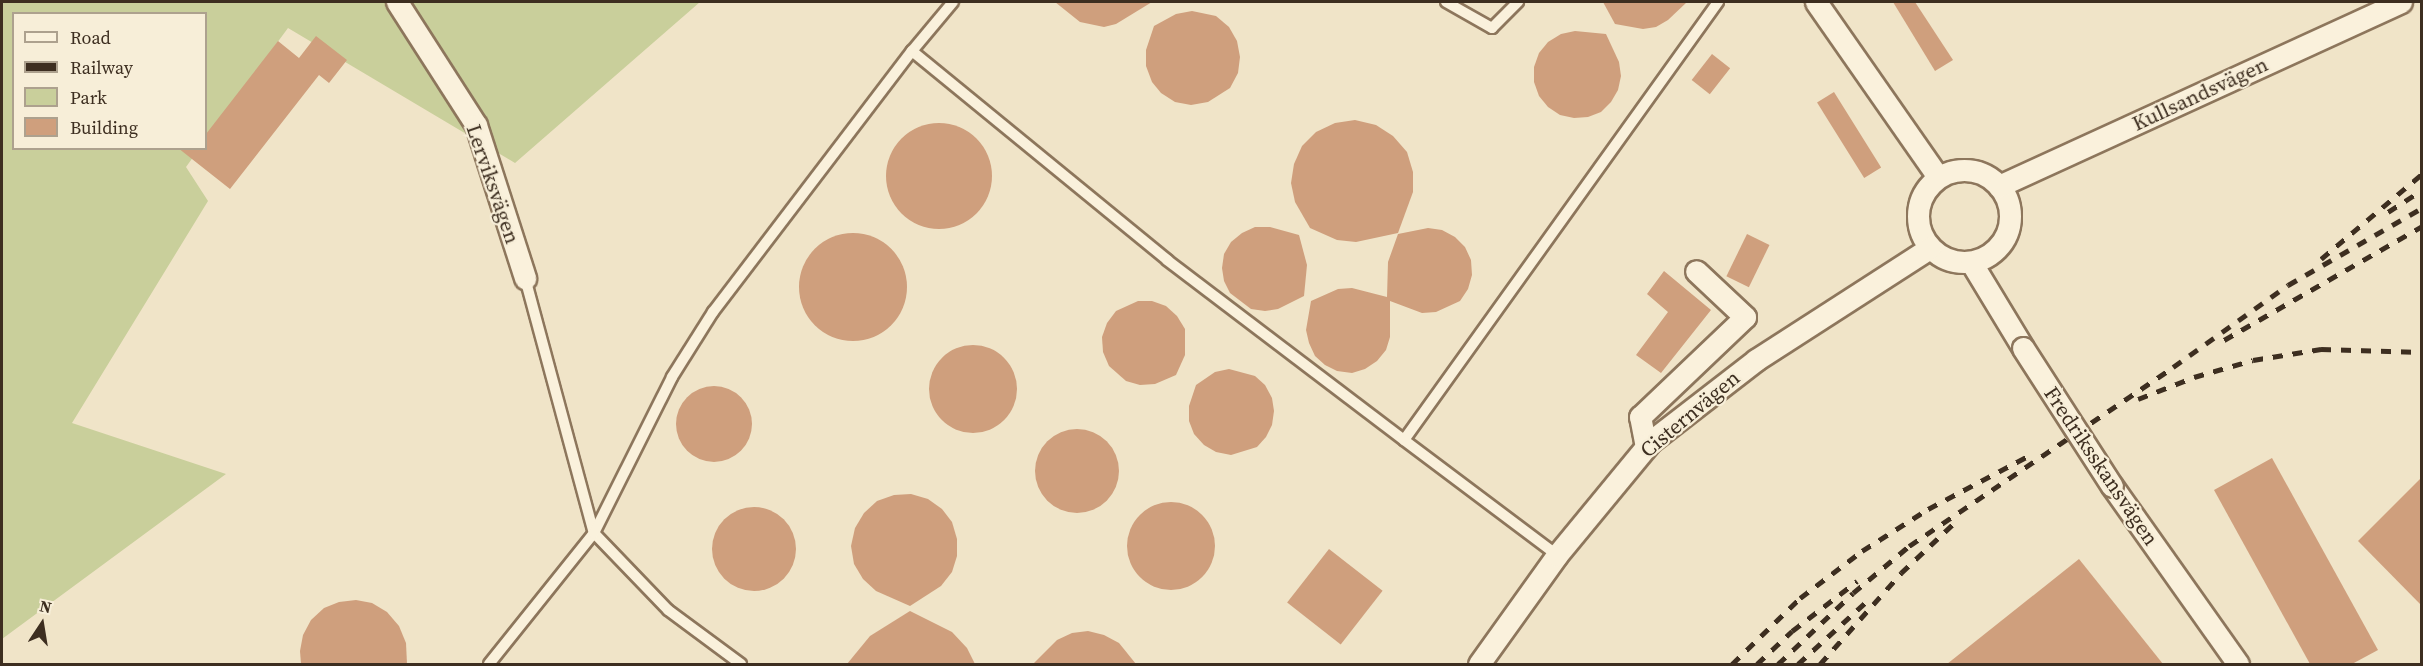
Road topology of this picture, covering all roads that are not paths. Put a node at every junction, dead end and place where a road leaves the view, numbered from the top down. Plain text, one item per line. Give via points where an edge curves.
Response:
1 (397, 2) edge
2 (953, 2) edge
3 (1446, 2) edge
4 (1518, 2) edge
5 (1718, 2) edge
6 (1816, 2) edge
7 (2400, 2) edge
8 (912, 51) junction
9 (1938, 177) junction
10 (1999, 186) junction
11 (1930, 248) junction
12 (1971, 262) junction
13 (1696, 271) dead end
14 (525, 278) joint
15 (1404, 440) junction
16 (1646, 447) junction
17 (594, 533) junction
18 (1557, 555) junction
19 (489, 664) edge
20 (741, 664) edge
21 (1479, 664) edge
22 (2238, 664) edge

1 - 14 street, Lerviksvägen via 476,124
2 - 8 lane
3 - 4 lane via 1492,28
5 - 15 lane
6 - 9 street
7 - 10 street, Kullsandsvägen
8 - 15 lane via 1167,260
8 - 17 lane via 713,312 672,377
9 - 10 street via 1957,171 1977,171
9 - 11 street via 1926,188 1917,219
10 - 12 street via 2007,198 2010,226 2005,239 1984,258
11 - 12 street via 1956,262
11 - 16 street, Cisternvägen via 1756,360
12 - 22 street, Fredriksskansvägen, bridge via 2112,486
13 - 16 street via 1745,317 1640,417
14 - 17 lane
15 - 18 lane
16 - 18 street, Cisternvägen
17 - 19 lane
17 - 20 lane via 668,609
18 - 21 street, Cisternvägen

